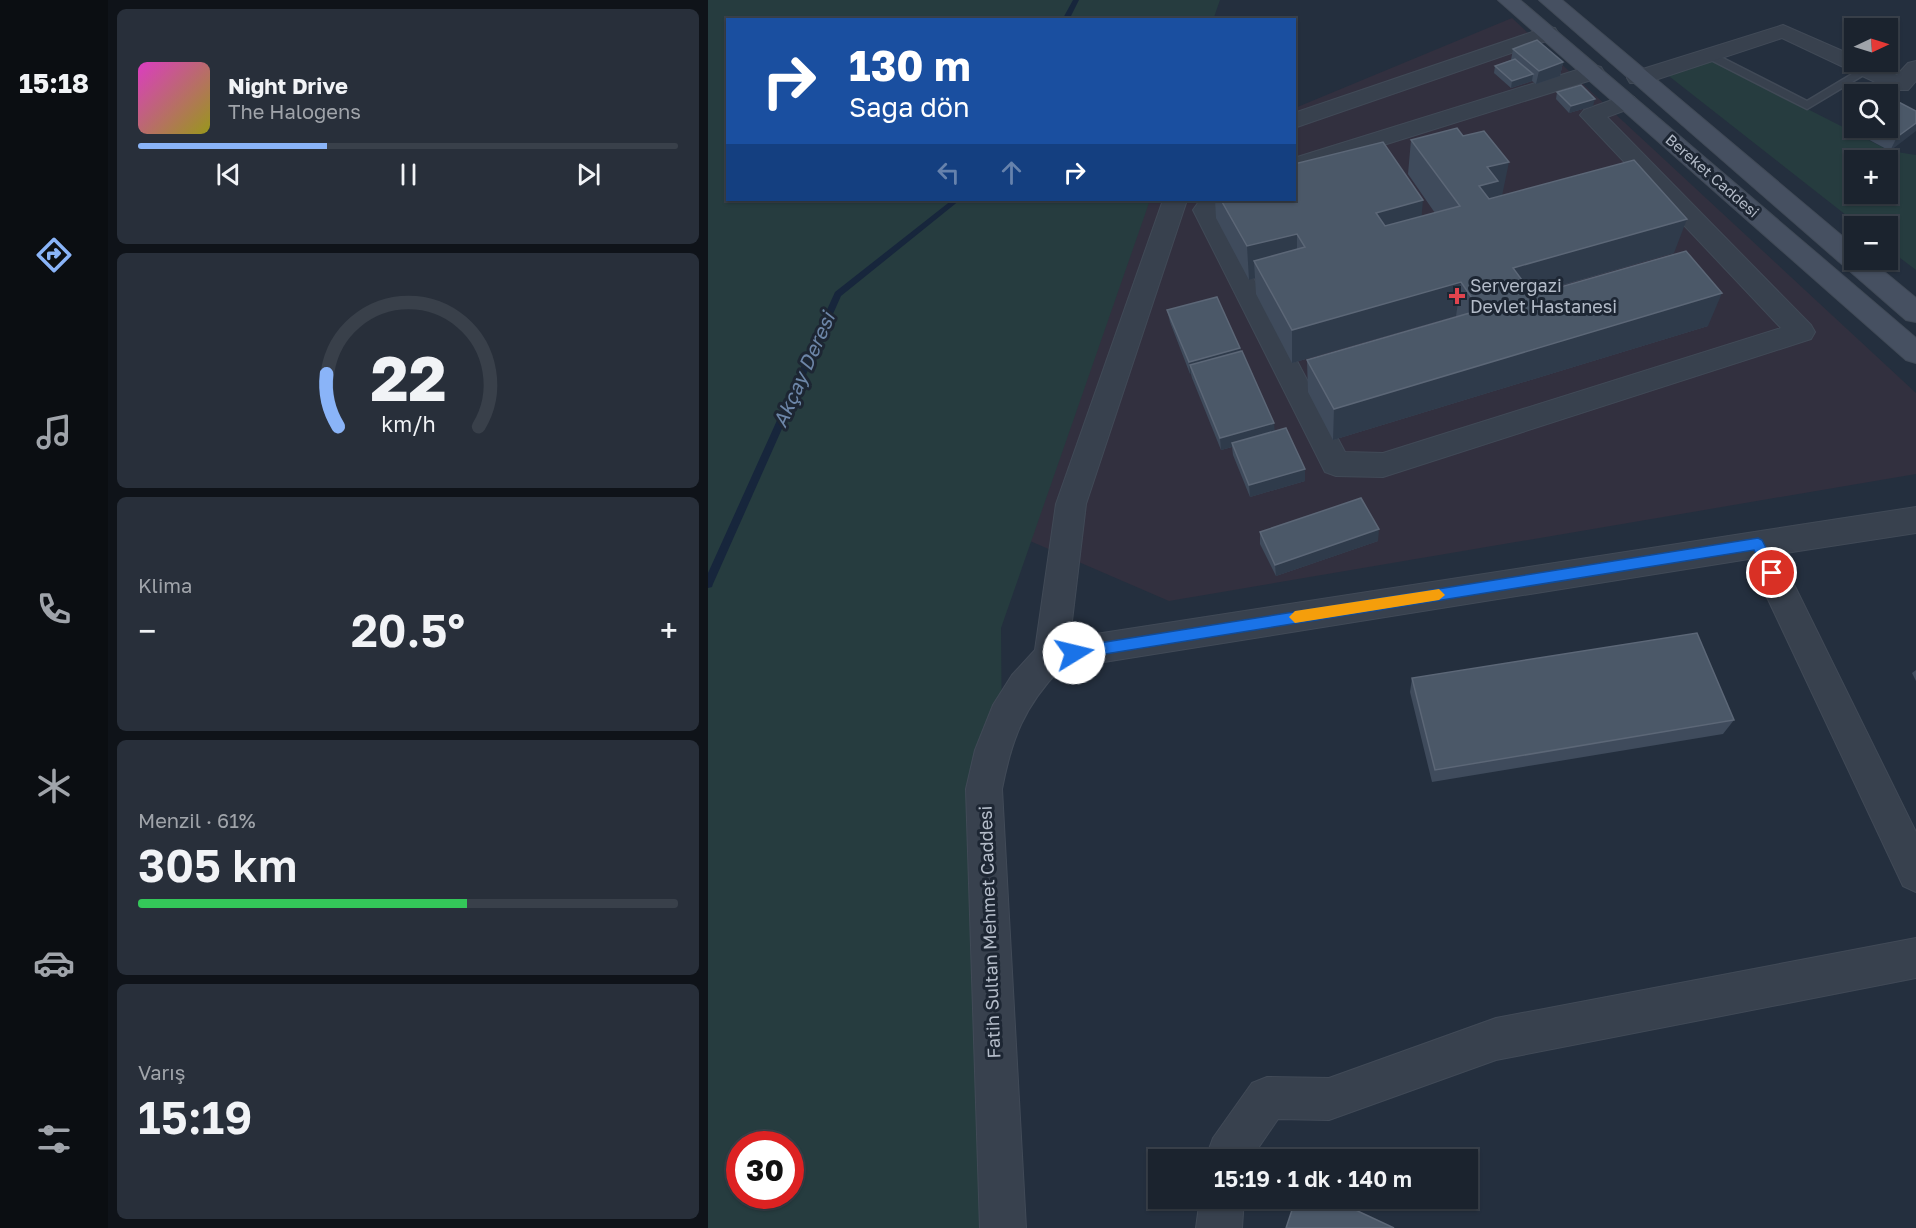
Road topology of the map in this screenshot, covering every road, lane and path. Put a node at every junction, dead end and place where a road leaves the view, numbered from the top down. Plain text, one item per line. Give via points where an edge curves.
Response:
1 (1508, 0) edge
2 (1552, 1) edge
3 (1547, 33) junction
4 (1709, 55) junction
5 (1844, 60) edge
6 (1916, 69) edge
7 (1593, 72) junction
8 (1863, 72) edge
9 (1871, 72) edge
10 (1638, 78) junction
11 (1626, 102) junction
12 (1296, 120) edge
13 (1296, 165) edge
14 (1175, 201) edge
15 (1212, 201) edge
16 (1916, 313) edge
17 (1916, 353) edge
18 (1916, 520) edge
19 (1758, 544) junction
20 (1051, 656) junction
21 (1916, 873) edge
22 (1916, 957) edge
23 (1231, 1149) edge
24 (1221, 1209) edge
25 (1003, 1228) edge
26 (1219, 1228) edge

1 - 3 street, Bereket Caddesi
2 - 10 street, Bereket Caddesi
3 - 7 street, Bereket Caddesi
3 - 12 street
4 - 5 street via 1782,31
4 - 8 lane via 1807,106
4 - 10 street
6 - 9 street via 1900,85
7 - 11 street, Bereket Caddesi
7 - 13 street
10 - 16 street, Bereket Caddesi via 1683,111
11 - 15 street via 1592,116 1801,332 1383,465 1336,464 1205,210
11 - 17 street, Bereket Caddesi
14 - 20 street via 1071,504
18 - 19 street
19 - 20 street
19 - 21 street
20 - 25 street, Fatih Sultan Mehmet Caddesi via 1026,680 1007,712 991,748 984,789
22 - 23 street via 1496,1039 1329,1099 1267,1098
24 - 26 street

